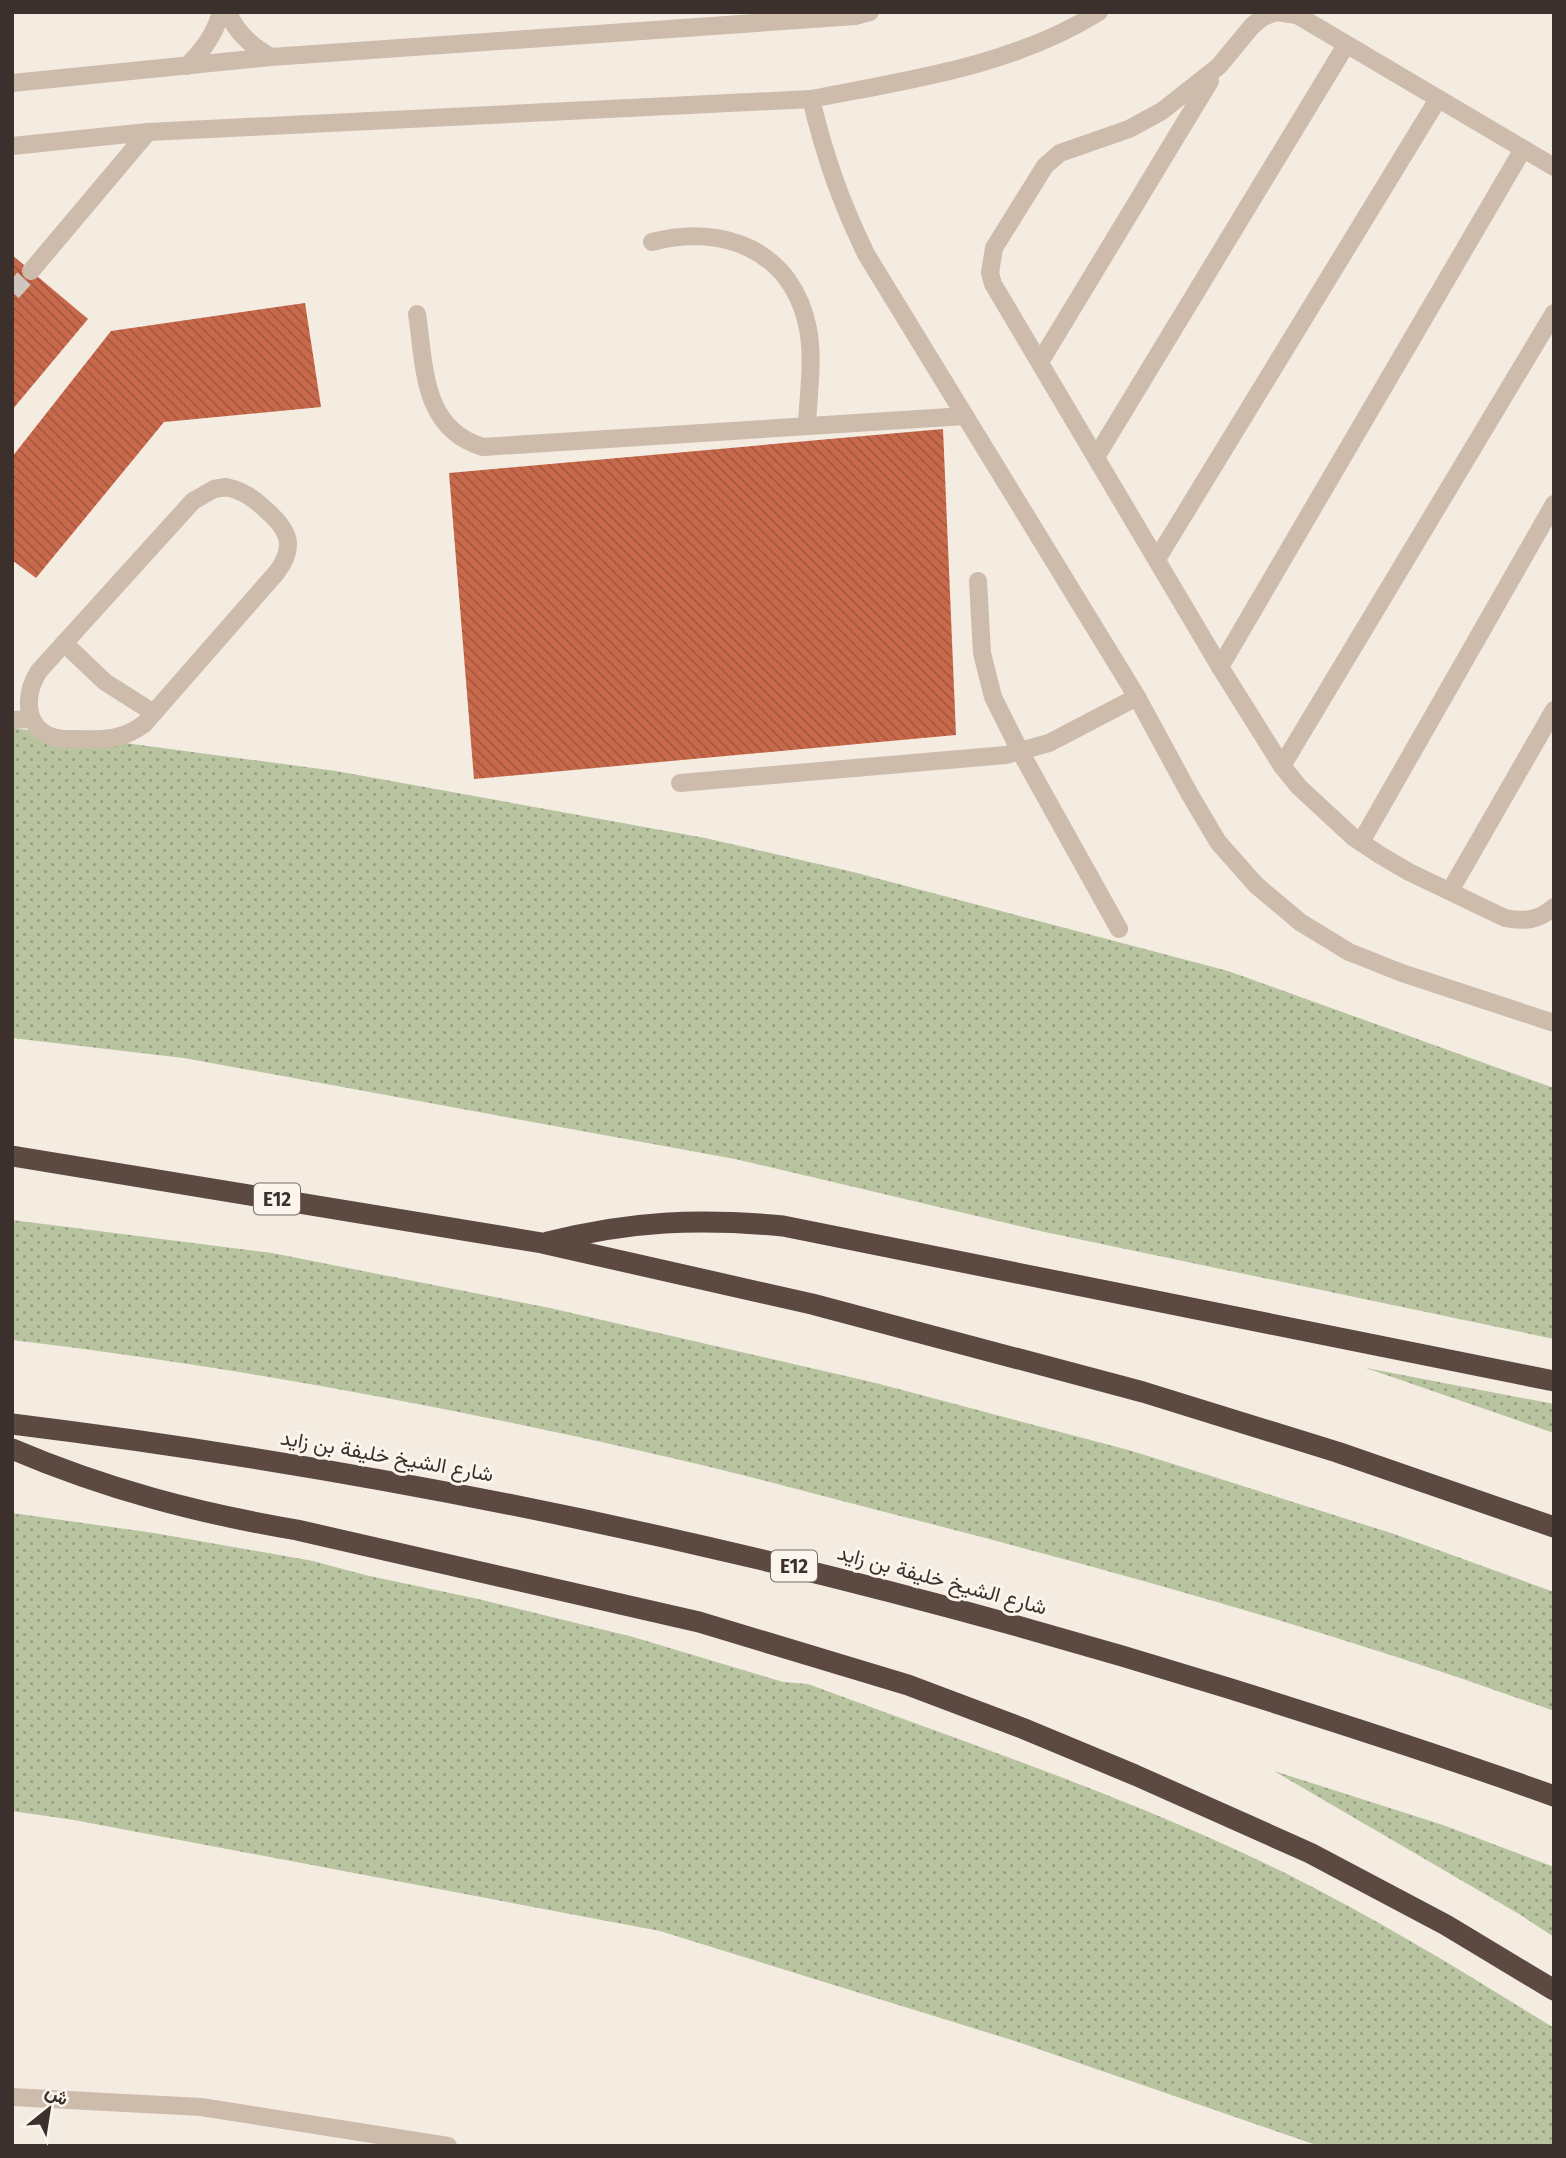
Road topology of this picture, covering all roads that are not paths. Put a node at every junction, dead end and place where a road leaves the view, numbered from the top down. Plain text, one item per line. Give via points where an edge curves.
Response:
1 (221, 12) edge
2 (228, 12) edge
3 (870, 12) edge
4 (1099, 12) edge
5 (1346, 45) junction
6 (271, 57) junction
7 (187, 66) junction
8 (1219, 66) junction
9 (12, 83) edge
10 (811, 99) junction
11 (1438, 99) junction
12 (148, 132) junction
13 (12, 146) edge
14 (1523, 149) junction
15 (1554, 167) edge
16 (652, 242) dead end
17 (31, 271) tunnel mouth
18 (1554, 313) edge
19 (417, 314) dead end
20 (1040, 362) junction
21 (965, 416) junction
22 (807, 426) junction
23 (1096, 457) junction
24 (1554, 504) edge
25 (1157, 559) junction
26 (978, 581) dead end
27 (64, 643) junction
28 (1220, 667) junction
29 (1137, 697) junction
30 (1554, 710) edge
31 (154, 713) junction
32 (32, 719) junction
33 (12, 720) edge
34 (1021, 752) junction
35 (1282, 766) junction
36 (680, 783) dead end
37 (1361, 842) junction
38 (1450, 891) junction
39 (1554, 907) edge
40 (1119, 929) dead end
41 (1554, 1023) edge
42 (12, 1156) edge
43 (542, 1244) junction
44 (1554, 1381) edge
45 (12, 1424) edge
46 (12, 1449) edge
47 (1554, 1527) edge
48 (1554, 1796) edge
49 (1554, 1990) edge
50 (12, 2097) edge
51 (448, 2146) edge

1 - 7 street via 211,37
2 - 6 street via 255,48
3 - 6 street
4 - 10 street via 995,60
5 - 8 street via 1297,15 1276,12 1252,26
5 - 11 street
5 - 23 street
6 - 7 street
7 - 9 street
8 - 20 street
8 - 20 street via 1162,111 1060,153 1045,166 994,248 993,284
10 - 12 street
10 - 21 street via 835,186 866,254
11 - 14 street
11 - 25 street
12 - 13 street
12 - 17 street
14 - 15 street
14 - 28 street
16 - 22 street via 691,235 731,240 751,247 784,277 797,296 808,331
18 - 35 street
19 - 22 street via 429,391 438,415 469,443 483,447
20 - 23 street
21 - 22 street
21 - 29 street
23 - 25 street
24 - 37 street
25 - 28 street
26 - 34 street via 986,675
27 - 31 street via 105,682
27 - 31 street via 203,493 226,487 249,495 285,529 288,552 284,562
27 - 32 street via 33,680 28,699
28 - 35 street
29 - 34 street via 1049,743
29 - 41 street via 1218,842 1256,885 1300,922 1349,952
30 - 38 street
31 - 32 street via 132,733 105,740 53,737
32 - 33 street
34 - 36 street
34 - 40 street
35 - 37 street via 1327,815
37 - 38 street
38 - 39 street via 1519,921 1533,920
42 - 43 highway, E12
43 - 44 highway via 588,1232 684,1220 783,1226
43 - 47 highway, E12 via 826,1307 1143,1392 1337,1452
45 - 48 highway, شارع الشيخ خليفة بن زايد / E12 via 275,1461 481,1497 821,1573 1184,1675
46 - 49 highway via 172,1505 699,1622 908,1685 1072,1749 1310,1853 1446,1925
50 - 51 street via 201,2107

